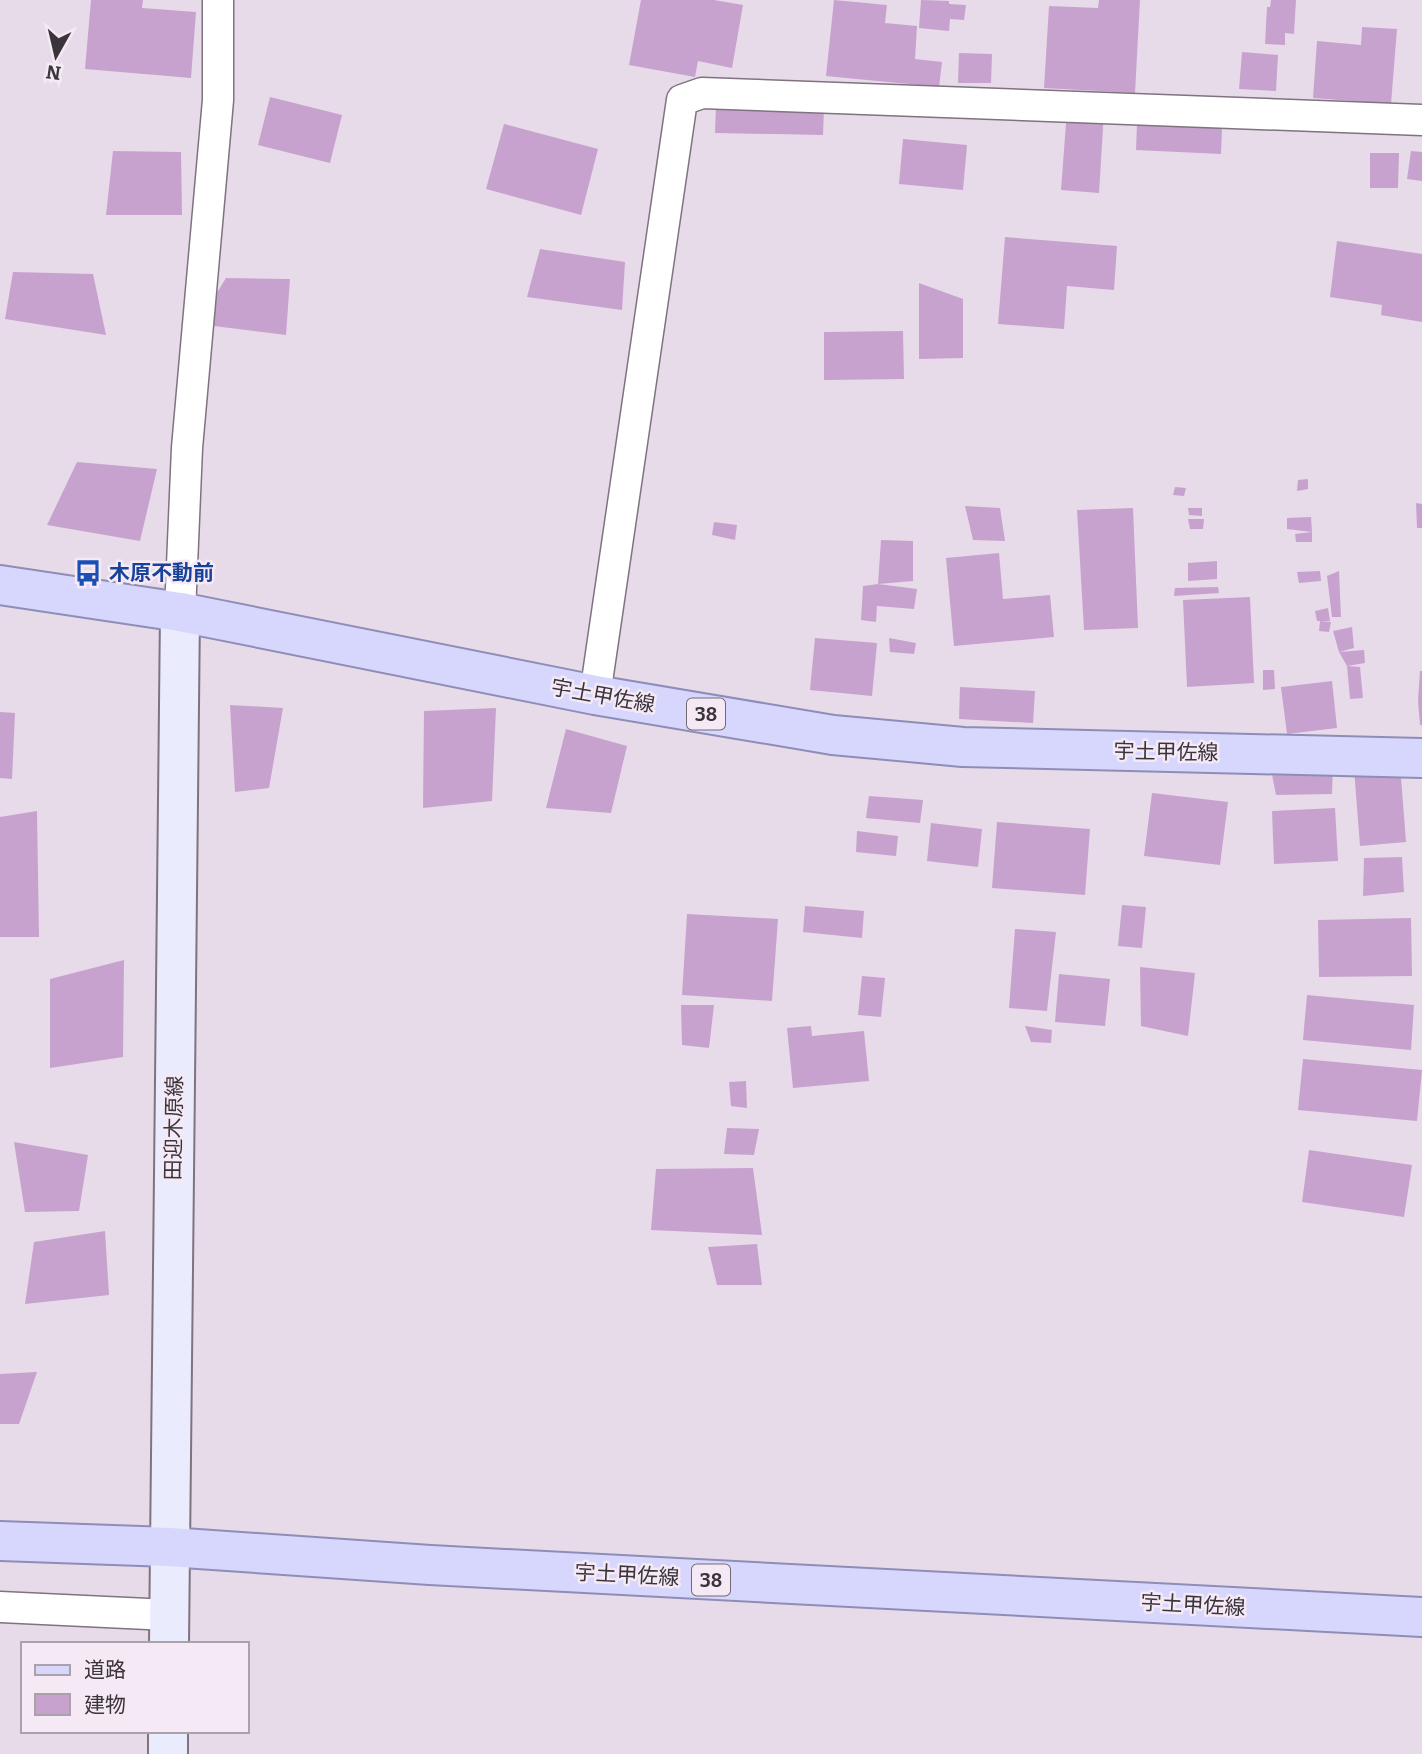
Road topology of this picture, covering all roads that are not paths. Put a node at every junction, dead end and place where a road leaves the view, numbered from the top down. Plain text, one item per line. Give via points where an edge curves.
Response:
1 (218, 0) edge
2 (1422, 120) edge
3 (0, 585) edge
4 (180, 612) junction
5 (595, 695) junction
6 (1422, 758) edge
7 (0, 1541) edge
8 (170, 1547) junction
9 (0, 1606) edge
10 (1422, 1617) edge
11 (169, 1629) edge
12 (168, 1733) edge
13 (168, 1754) edge

1 - 4 street via 218,100 187,448
2 - 5 street via 702,93 682,100
3 - 4 main road, 宇土甲佐線 / 38
4 - 5 main road, 宇土甲佐線 / 38
4 - 8 main road, 田迎木原線
5 - 6 main road, 宇土甲佐線 / 38 via 833,735 963,747
7 - 8 main road, 宇土甲佐線 / 38
8 - 10 main road, 宇土甲佐線 / 38
8 - 11 main road, 田迎木原線
9 - 11 street
12 - 13 main road

